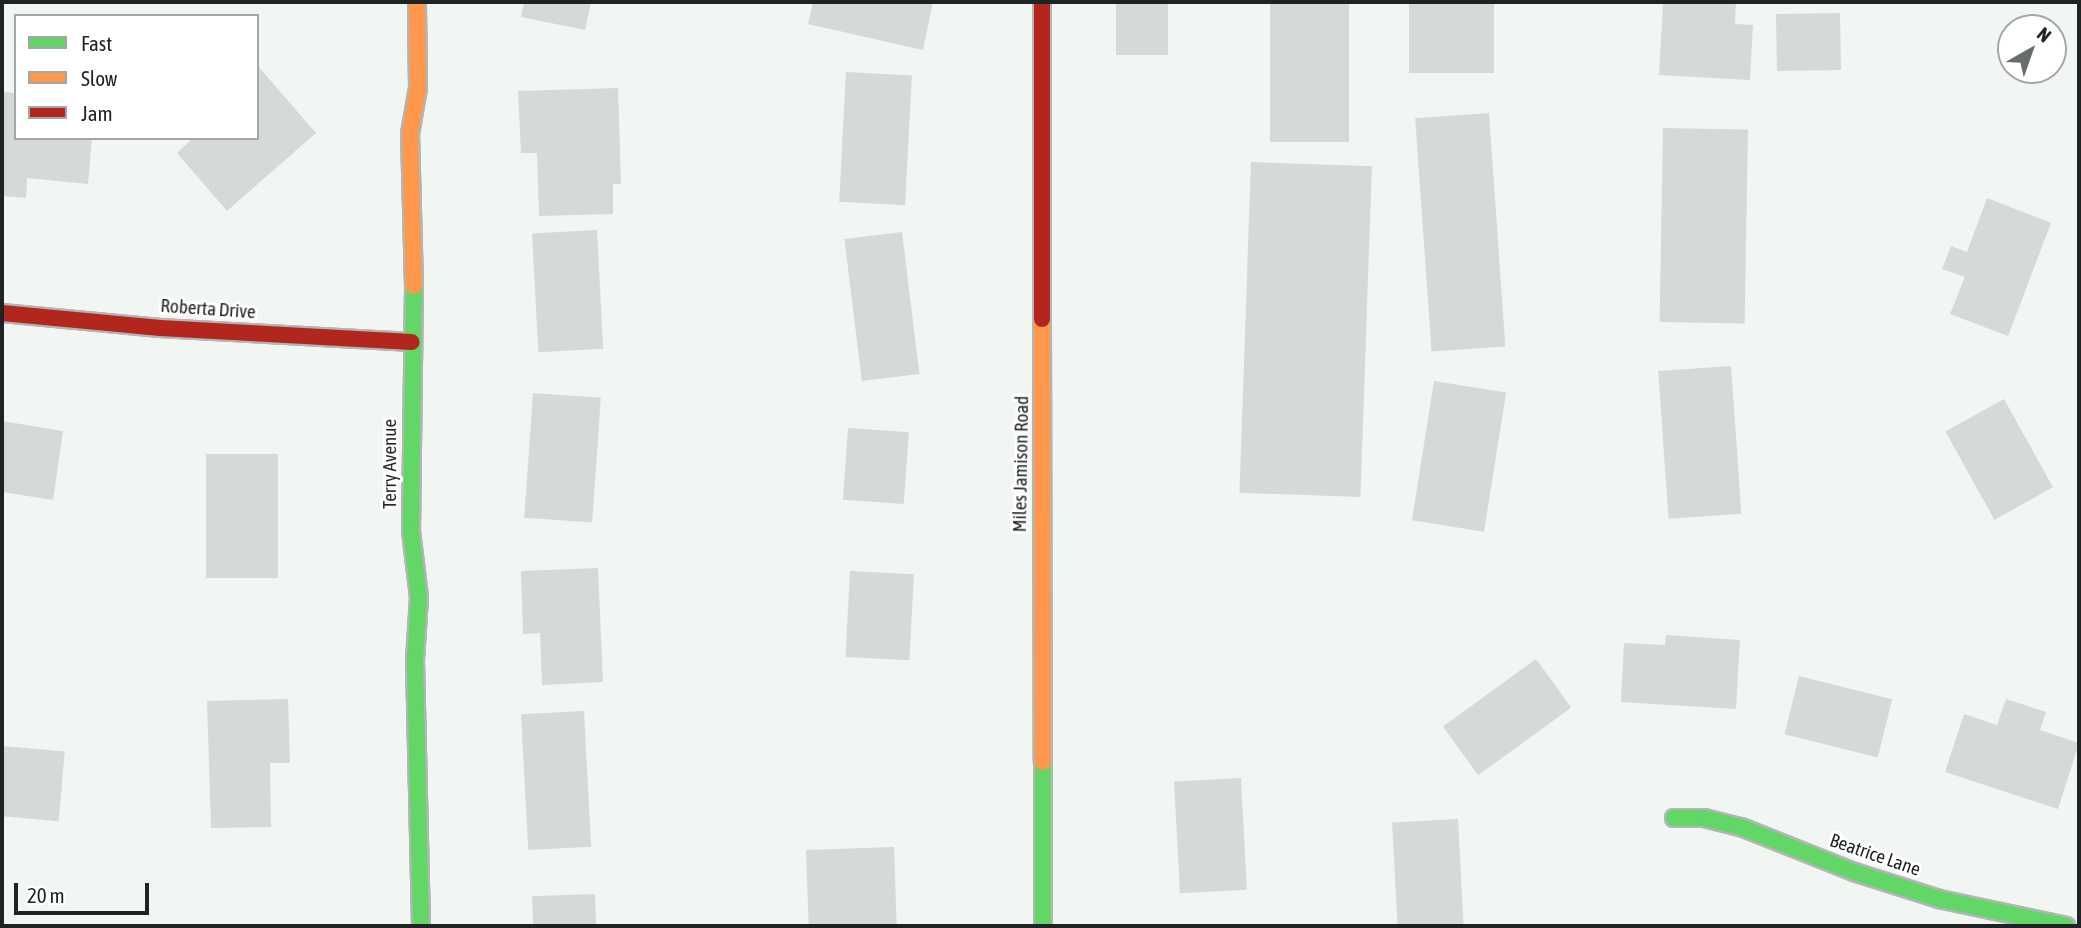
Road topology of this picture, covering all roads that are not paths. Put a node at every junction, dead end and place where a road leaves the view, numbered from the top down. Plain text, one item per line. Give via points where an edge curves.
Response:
1 (417, 2) edge
2 (1042, 2) edge
3 (2, 313) edge
4 (412, 342) junction
5 (1674, 818) dead end
6 (421, 926) edge
7 (1043, 926) edge
8 (2066, 926) edge

1 - 4 street, Terry Avenue via 418,89 410,135
2 - 7 street, Miles Jamison Road
3 - 4 street, Roberta Drive via 160,328
4 - 6 street, Terry Avenue via 411,531 419,597 415,661
5 - 8 street, Beatrice Lane via 1704,818 1741,827 1854,872 1939,899

